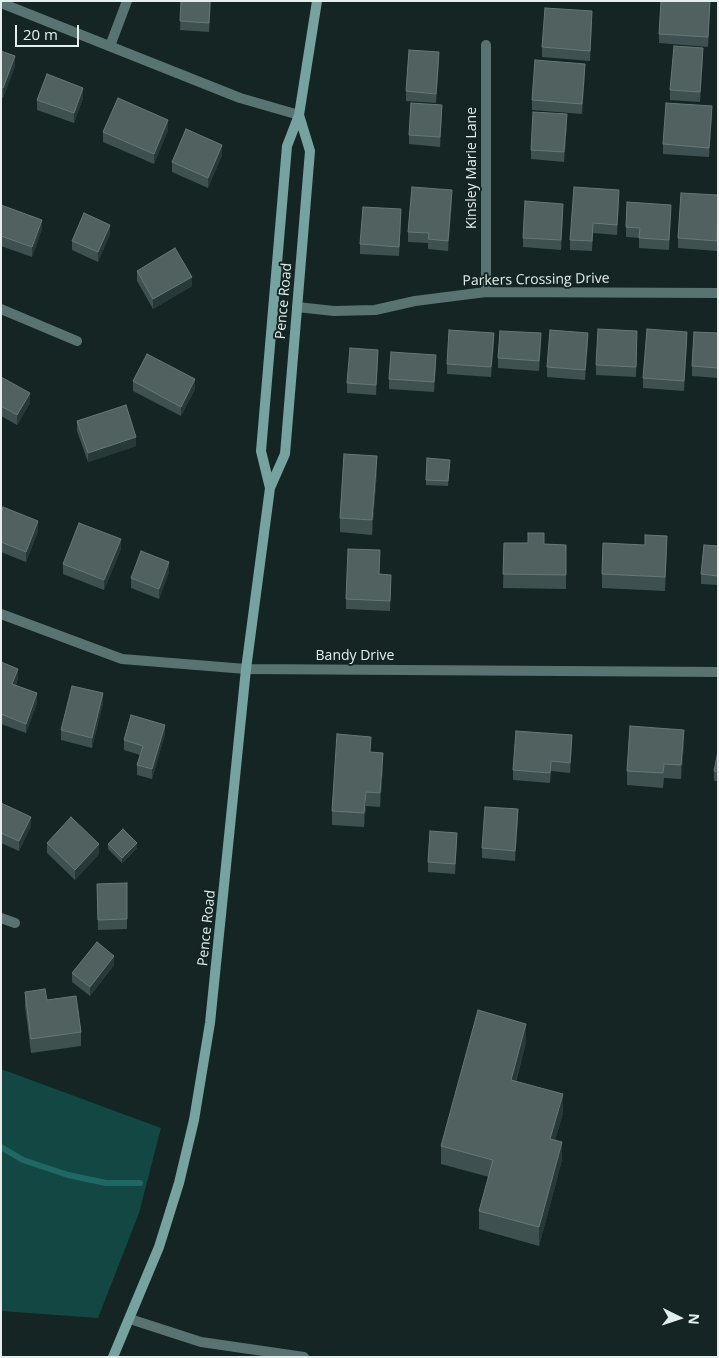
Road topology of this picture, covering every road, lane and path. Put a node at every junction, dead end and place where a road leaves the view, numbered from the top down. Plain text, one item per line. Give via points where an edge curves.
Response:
1 (127, 1) edge
2 (317, 1) edge
3 (1, 3) edge
4 (486, 44) dead end
5 (110, 46) junction
6 (299, 115) junction
7 (486, 292) junction
8 (718, 294) edge
9 (297, 307) junction
10 (1, 309) edge
11 (77, 341) dead end
12 (270, 488) junction
13 (1, 614) edge
14 (246, 669) junction
15 (718, 672) edge
16 (1, 918) edge
17 (14, 923) dead end
18 (130, 1319) junction
19 (113, 1357) edge
20 (304, 1357) edge

1 - 5 street
2 - 6 street, Pence Road
3 - 5 street
4 - 7 street, Kinsley Marie Lane
5 - 6 street via 240,98
6 - 9 street, Pence Road via 310,151
6 - 12 street, Pence Road via 287,146 261,441
7 - 8 street, Parkers Crossing Drive
7 - 9 street, Parkers Crossing Drive via 415,300 375,310 334,311
9 - 12 street, Pence Road via 285,454
10 - 11 street
12 - 14 street, Pence Road
13 - 14 street, Bandy Drive via 122,658
14 - 15 street, Bandy Drive
14 - 18 street, Pence Road via 217,971 194,1120 159,1247
16 - 17 street
18 - 19 street, Pence Road
18 - 20 street via 201,1342

